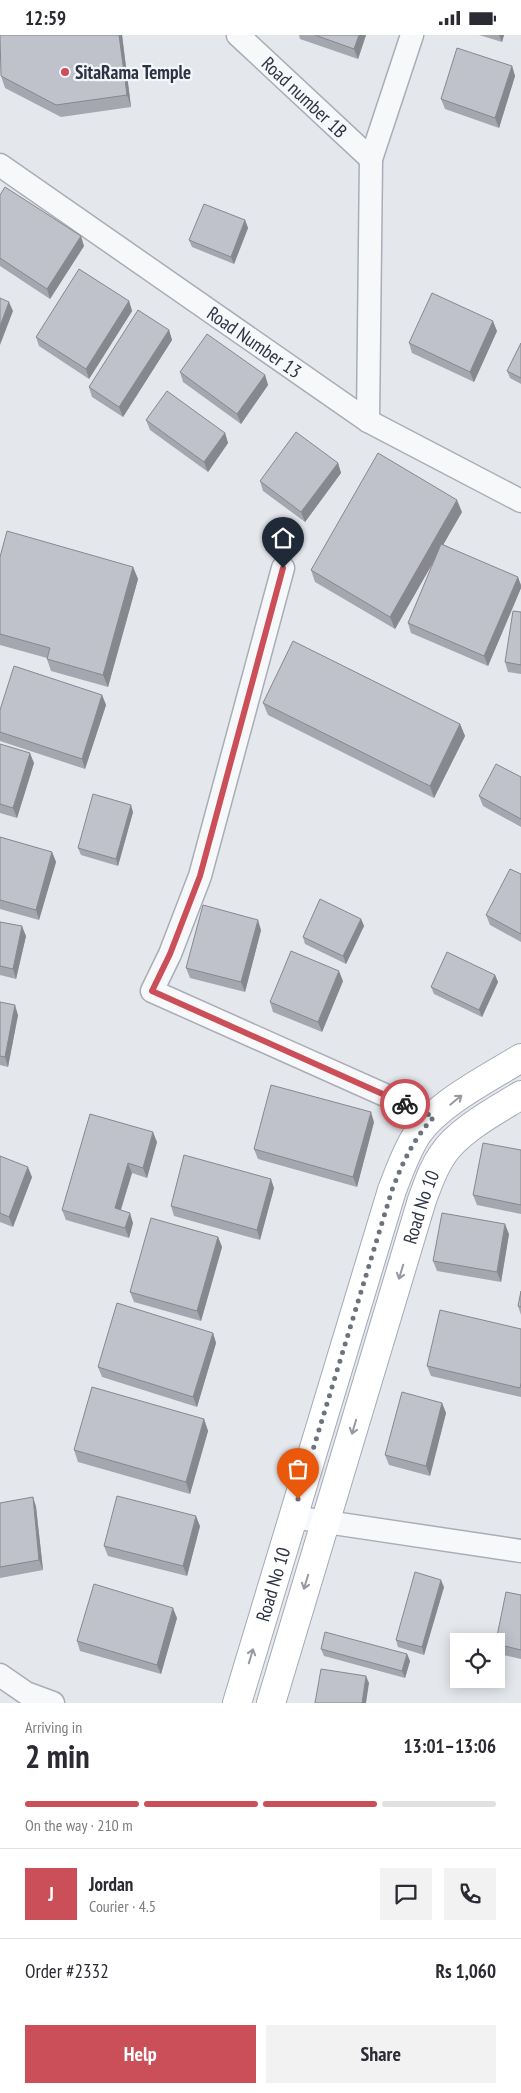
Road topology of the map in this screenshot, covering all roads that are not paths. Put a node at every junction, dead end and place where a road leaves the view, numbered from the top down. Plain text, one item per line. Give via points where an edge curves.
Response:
1 (238, 35) edge
2 (412, 35) edge
3 (371, 159) junction
4 (0, 165) edge
5 (368, 421) junction
6 (521, 501) edge
7 (283, 568) dead end
8 (521, 1058) edge
9 (521, 1095) edge
10 (434, 1117) junction
11 (293, 1517) junction
12 (325, 1522) junction
13 (521, 1551) edge
14 (0, 1675) edge
15 (53, 1703) edge
16 (237, 1703) edge
17 (271, 1703) edge

1 - 3 street, Road number 1B
2 - 3 street
3 - 5 street
4 - 5 street, Road Number 13
5 - 6 street, Road Number 13
7 - 10 street via 200,876 152,991
10 -> 8 main road, Road No 10 via 467,1091
9 -> 12 main road, Road No 10 via 485,1117 455,1141 434,1169
10 - 11 main road, Road No 10 via 419,1132 405,1155 392,1190
11 - 12 street
16 -> 11 main road, Road No 10
12 - 13 street
12 -> 17 main road, Road No 10
14 - 15 street via 26,1693

